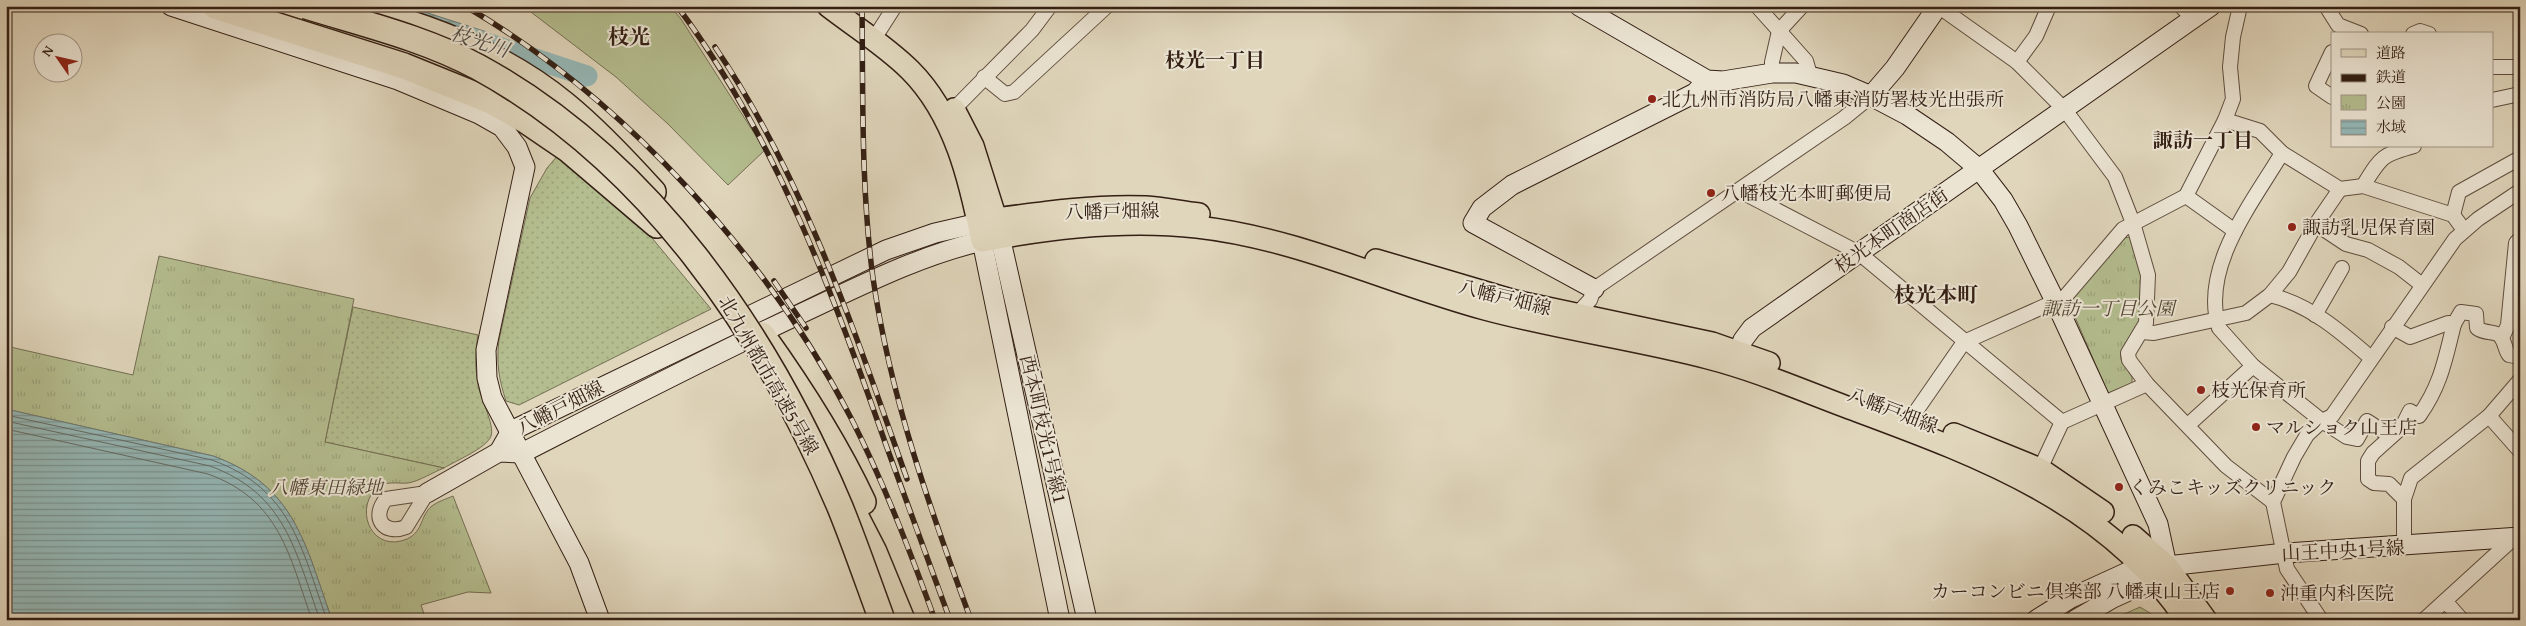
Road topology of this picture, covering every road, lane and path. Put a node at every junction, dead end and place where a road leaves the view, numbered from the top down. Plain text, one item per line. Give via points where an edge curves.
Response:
1 (171, 6) edge
2 (258, 6) edge
3 (306, 6) edge
4 (347, 6) edge
5 (828, 6) edge
6 (846, 6) edge
7 (895, 6) edge
8 (1050, 6) edge
9 (1107, 6) edge
10 (1578, 6) edge
11 (1758, 6) edge
12 (1802, 6) edge
13 (1938, 6) edge
14 (2049, 6) edge
15 (2211, 6) edge
16 (2240, 6) edge
17 (2326, 6) edge
18 (209, 10) edge
19 (2187, 13) edge
20 (879, 31) junction
21 (1779, 31) junction
22 (2342, 31) edge
23 (2331, 54) edge
24 (2016, 62) junction
25 (2494, 67) edge
26 (2520, 67) edge
27 (1772, 74) junction
28 (1810, 75) junction
29 (984, 77) junction
30 (1707, 80) junction
31 (2520, 94) edge
32 (1871, 96) junction
33 (2331, 96) edge
34 (2494, 100) edge
35 (954, 109) junction
36 (2065, 110) junction
37 (2225, 120) junction
38 (2396, 148) edge
39 (2282, 154) junction
40 (2520, 158) edge
41 (1979, 168) junction
42 (628, 182) junction
43 (2364, 186) junction
44 (2340, 189) junction
45 (1740, 191) junction
46 (2520, 191) edge
47 (2186, 196) junction
48 (2454, 215) junction
49 (2134, 223) junction
50 (2316, 224) junction
51 (673, 227) junction
52 (990, 230) junction
53 (2464, 230) junction
54 (2235, 231) junction
55 (2520, 239) edge
56 (1859, 253) junction
57 (2342, 268) dead end
58 (2422, 285) junction
59 (1594, 289) junction
60 (2270, 295) junction
61 (2055, 301) junction
62 (1576, 314) junction
63 (2315, 315) junction
64 (2217, 320) junction
65 (2454, 324) junction
66 (747, 327) junction
67 (2392, 327) junction
68 (2142, 332) junction
69 (2502, 338) junction
70 (1964, 342) junction
71 (1736, 358) junction
72 (2371, 358) junction
73 (2520, 358) edge
74 (2253, 366) junction
75 (2520, 380) edge
76 (2147, 384) junction
77 (2101, 405) junction
78 (2489, 416) junction
79 (1912, 417) junction
80 (2322, 421) junction
81 (2062, 422) junction
82 (2188, 426) junction
83 (511, 431) junction
84 (2390, 436) junction
85 (2520, 451) edge
86 (499, 452) junction
87 (522, 453) junction
88 (2040, 469) junction
89 (426, 493) dead end
90 (2404, 499) junction
91 (2273, 502) junction
92 (861, 512) junction
93 (2518, 536) edge
94 (2404, 546) junction
95 (2285, 553) junction
96 (2155, 570) junction
97 (2445, 600) junction
98 (600, 620) edge
99 (882, 620) edge
100 (902, 620) edge
101 (910, 620) edge
102 (1060, 620) edge
103 (1087, 620) edge
104 (2036, 620) edge
105 (2075, 620) edge
106 (2186, 620) edge
107 (2206, 620) edge
108 (2321, 620) edge
109 (2424, 620) edge
110 (2462, 620) edge

1 - 18 street
2 - 42 highway, 北九州都市高速5号線, bridge via 409,52 496,87 561,128
3 - 42 highway, 北九州都市高速5号線, bridge via 413,39 476,66 540,106
4 - 51 highway via 442,34 527,78 562,102 597,133
5 - 52 main road via 902,63 934,100 945,119
6 - 20 main road
7 - 20 street
8 - 29 street via 1032,30
9 - 29 street via 1014,92 1005,94
10 - 30 street
11 - 21 street
12 - 21 street
13 - 24 street
13 - 32 street via 1895,68
14 - 24 street via 2036,36
15 - 19 street, 枝光本町商店街
16 - 37 street via 2230,67 2233,99
17 - 22 street
18 - 51 highway via 404,66 493,102 569,150
18 - 83 street via 398,80 479,114 502,128 517,146 525,167 486,350 486,378 492,398
19 - 36 street, 枝光本町商店街
20 - 35 main road via 920,66
21 - 27 street
21 - 28 street via 1806,61
23 - 33 street via 2316,86
24 - 36 street
25 - 26 street
27 - 28 street
27 - 30 street
28 - 32 street
29 - 35 street
30 - 59 street via 1695,93 1512,185 1482,208 1472,223
31 - 34 street
32 - 41 street via 1947,142
32 - 45 street
35 - 52 main road via 974,146
36 - 41 street, 枝光本町商店街
36 - 49 street via 2115,177
37 - 39 street via 2260,131
37 - 47 street
38 - 43 street via 2381,158
39 - 44 street
39 - 54 street
40 - 48 street via 2459,192
41 - 56 street, 枝光本町商店街
41 - 61 street via 2018,226
42 - 99 highway, 北九州都市高速5号線, bridge via 666,222 719,288 786,396 840,508
43 - 44 street
43 - 48 street
44 - 50 street
45 - 56 street
45 - 59 street
46 - 53 street
47 - 49 street
47 - 54 street
48 - 53 street
49 - 61 street via 2123,230 2065,297
49 - 68 street via 2148,275 2146,323
50 - 58 street via 2346,244 2368,250 2399,266
50 - 60 street via 2289,272
51 - 66 highway via 691,260
52 - 62 main road, 八幡戸畑線 via 1067,210 1148,208 1218,217 1284,231 1468,289
52 - 66 street, 八幡戸畑線 via 935,233 886,250
52 - 71 main road, 八幡戸畑線 via 1170,225 1216,230 1295,248 1488,310
52 - 102 street, 西本町枝光1号線1
52 - 103 street, 西本町枝光1号線1
53 - 58 street
54 - 64 street via 2217,279
55 - 69 street via 2516,243 2508,326
56 - 70 street
56 - 71 street, 枝光本町商店街 via 1752,328
57 - 63 street
58 - 67 street
59 - 62 street via 1590,300
60 - 63 street via 2292,301
60 - 64 street via 2246,313
61 - 70 street
61 - 77 street
62 - 71 main road, 八幡戸畑線 via 1712,343
63 - 72 street
64 - 68 street via 2154,333
64 - 74 street via 2219,328
65 - 67 street via 2410,337
65 - 69 street via 2461,312 2476,314 2478,328
65 - 84 street via 2440,380 2427,404 2419,416 2410,411 2402,427
66 - 83 street, 八幡戸畑線
66 - 87 street, 八幡戸畑線
66 - 92 highway via 801,421
67 - 72 street
68 - 76 street via 2128,353 2129,360
69 - 73 street via 2509,355
70 - 79 street
70 - 81 street
71 - 79 main road, 八幡戸畑線
71 - 96 main road, 八幡戸畑線 via 2031,483 2088,518
72 - 80 street via 2332,416
74 - 80 street
74 - 82 street
75 - 78 street
76 - 77 street
76 - 82 street
77 - 81 street
77 - 96 street via 2158,524
78 - 85 street
78 - 90 street via 2411,478
79 - 88 main road, 八幡戸畑線
80 - 84 street via 2346,437 2357,439 2367,421
80 - 91 street via 2298,449
81 - 88 street
82 - 91 street via 2226,466
83 - 86 street, 八幡戸畑線
83 - 87 street
84 - 90 street via 2368,461 2368,478 2374,483 2389,484
86 - 87 street, 八幡戸畑線
86 - 89 street
87 - 98 street via 578,563
88 - 96 main road, 八幡戸畑線 via 2102,511
90 - 94 street
91 - 95 street
92 - 100 highway
92 - 101 highway
93 - 94 street, 山王中央1号線
93 - 97 street
94 - 95 street, 山王中央1号線
95 - 96 street, 山王中央1号線
95 - 108 street via 2287,569
96 - 104 street via 2071,598
96 - 105 street
96 - 106 main road, 八幡戸畑線
96 - 107 main road, 八幡戸畑線
97 - 109 street
97 - 110 street

